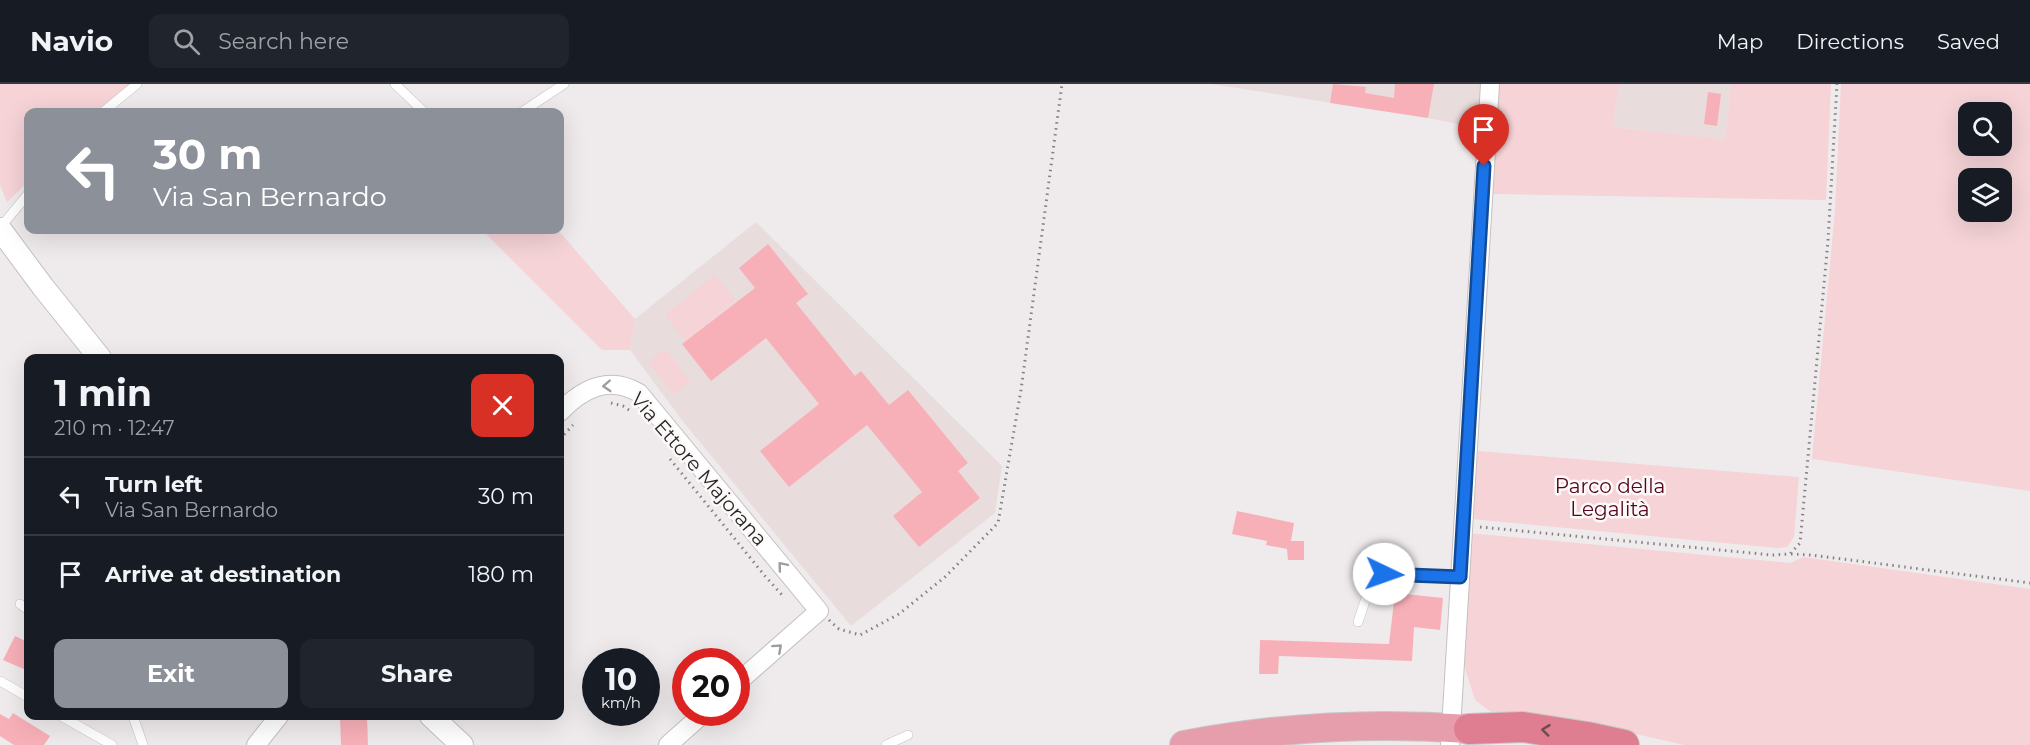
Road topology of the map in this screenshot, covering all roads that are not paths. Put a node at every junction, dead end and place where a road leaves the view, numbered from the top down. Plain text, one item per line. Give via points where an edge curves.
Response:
1 (137, 84) edge
2 (395, 84) edge
3 (564, 84) edge
4 (1490, 84) edge
5 (108, 108) edge
6 (420, 108) edge
7 (528, 108) edge
8 (24, 199) edge
9 (0, 228) edge
10 (97, 354) edge
11 (564, 408) edge
12 (1460, 577) junction
13 (20, 604) dead end
14 (24, 607) edge
15 (1358, 622) dead end
16 (750, 672) edge
17 (0, 681) edge
18 (24, 695) edge
19 (68, 720) edge
20 (134, 720) edge
21 (276, 720) edge
22 (435, 720) edge
23 (689, 726) edge
24 (1456, 734) edge
25 (908, 735) dead end
26 (112, 745) edge
27 (143, 745) edge
28 (256, 745) edge
29 (462, 745) edge
30 (668, 745) edge
31 (886, 745) edge
32 (1184, 745) edge
33 (1516, 745) edge
34 (1624, 745) edge

1 - 5 lane
2 - 6 lane
3 - 7 lane
4 - 12 street
8 - 9 lane
9 - 10 street
16 -> 11 street, Via Ettore Majorana via 813,616 639,393 613,384 593,387
12 - 15 lane via 1384,574 1371,583
12 - 24 street
13 - 14 lane
17 - 18 lane
19 - 26 lane
20 - 27 lane
21 - 28 street
22 - 29 street
23 - 30 street
24 - 32 main road via 1391,724 1309,728
24 - 33 highway
34 -> 24 highway via 1523,727
25 - 31 lane

